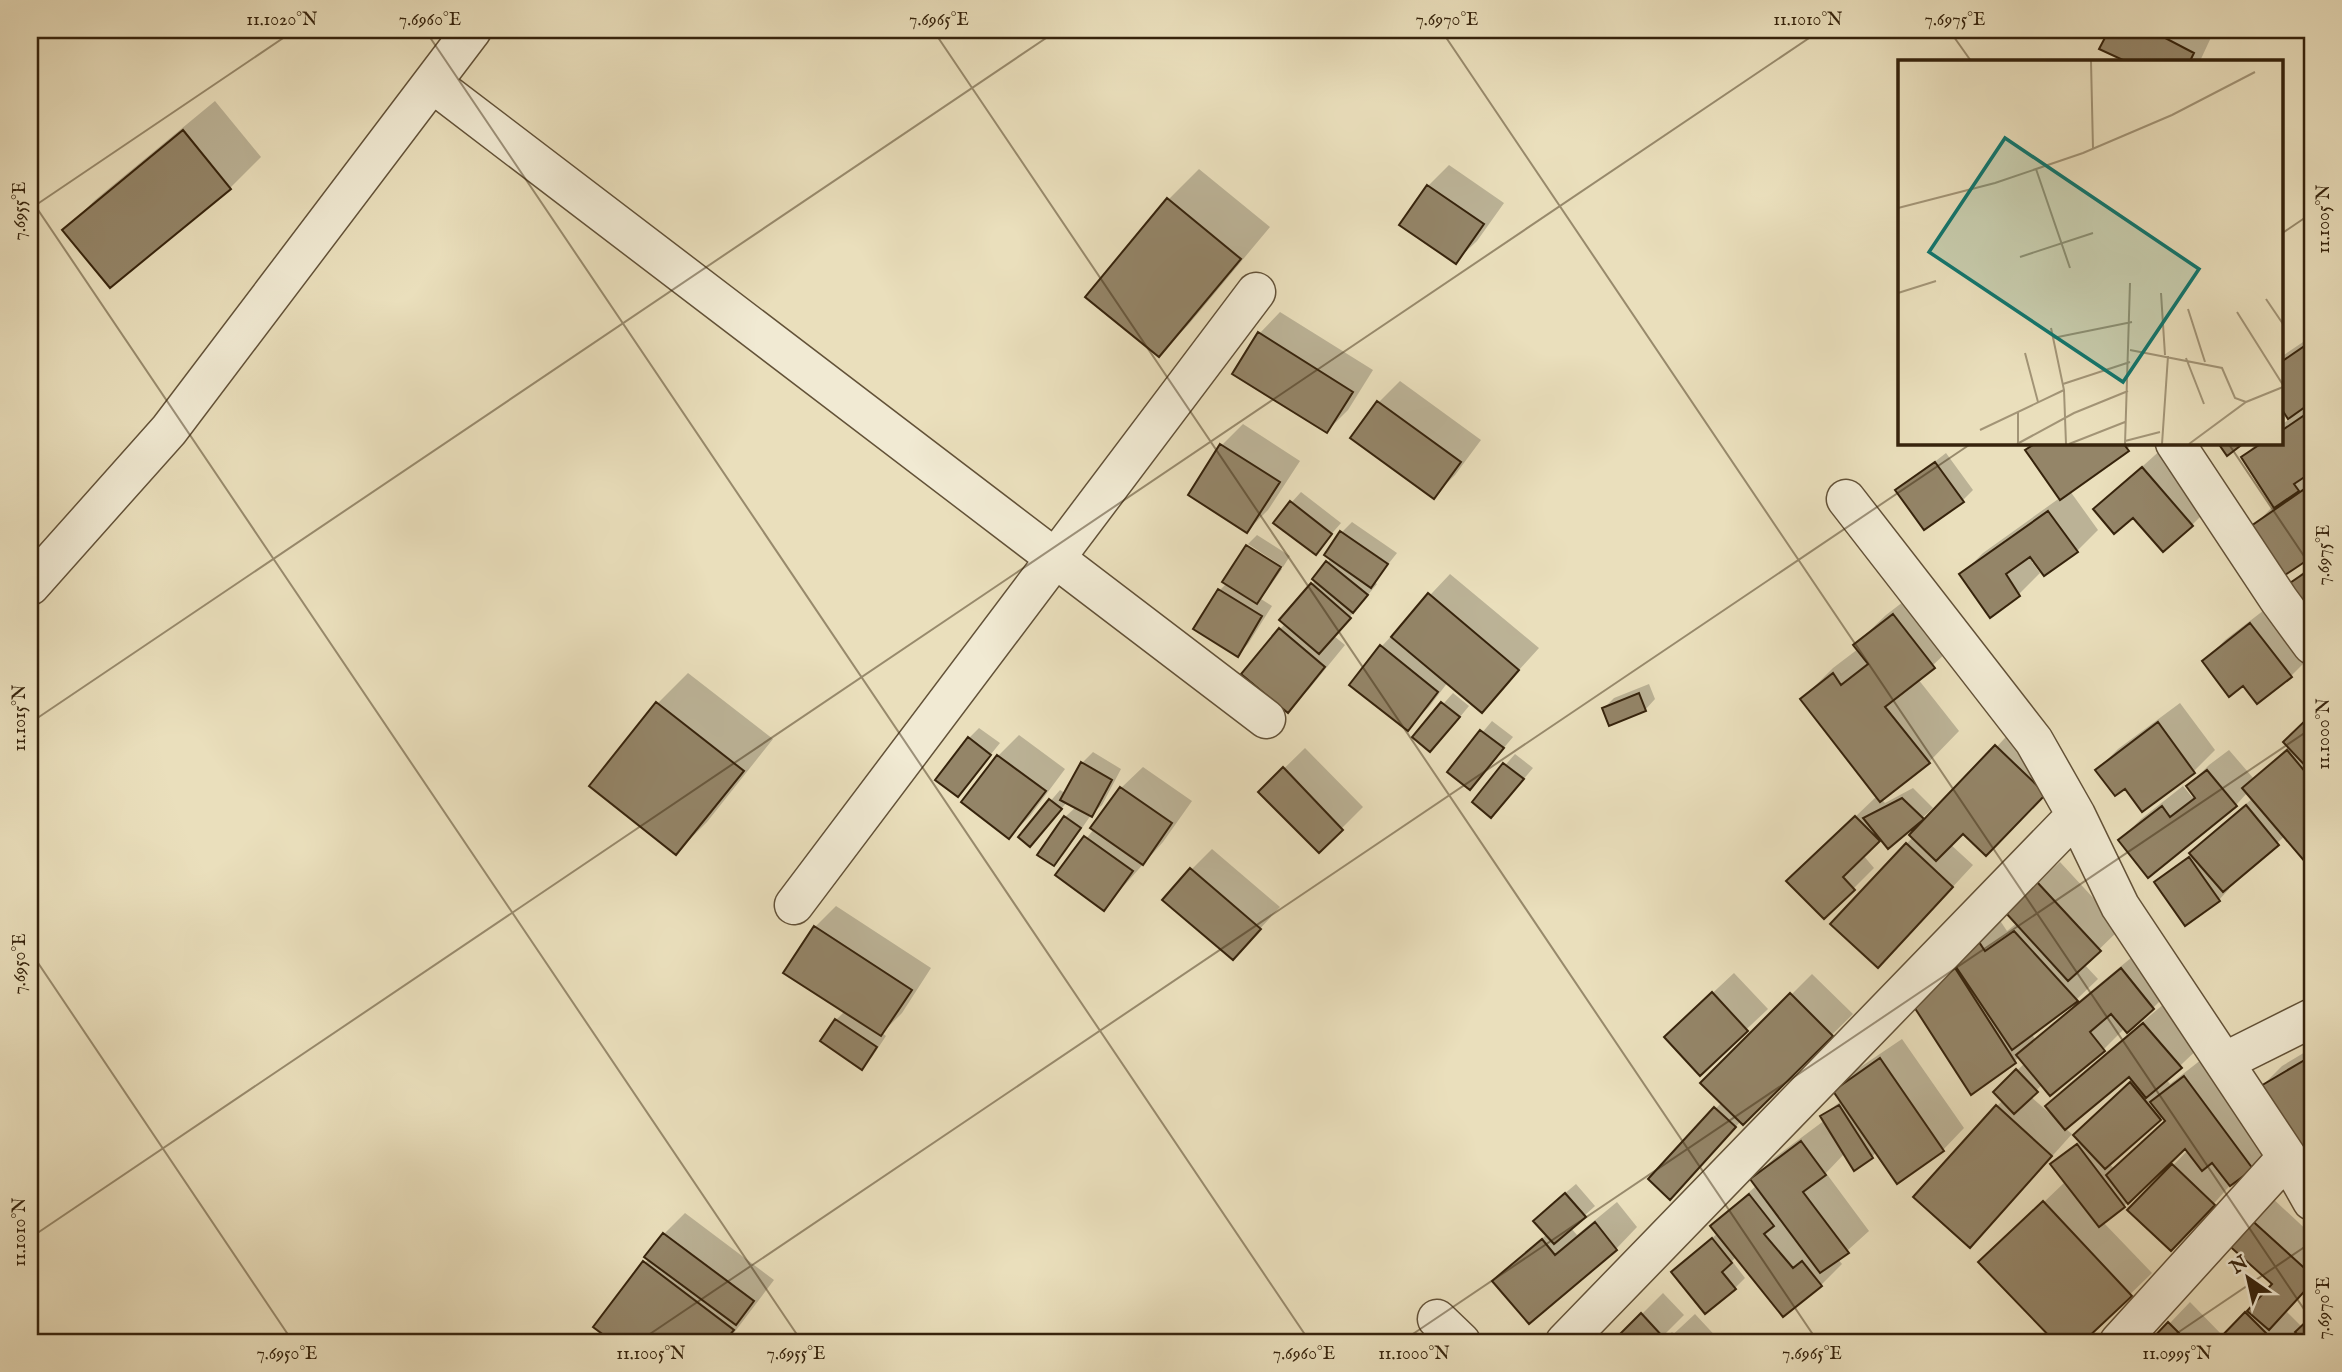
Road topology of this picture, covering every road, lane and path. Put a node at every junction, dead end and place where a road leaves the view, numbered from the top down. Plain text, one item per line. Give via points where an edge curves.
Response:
1 (472, 30) edge
2 (432, 83) junction
3 (1256, 292) dead end
4 (2176, 444) edge
5 (1846, 499) dead end
6 (1057, 560) junction
7 (30, 586) edge
8 (2312, 645) edge
9 (1266, 719) dead end
10 (2076, 815) junction
11 (794, 905) dead end
12 (2312, 1018) edge
13 (2224, 1062) junction
14 (2287, 1157) junction
15 (2312, 1201) edge
16 (1565, 1342) edge
17 (2119, 1342) edge

1 - 2 street
2 - 6 street
2 - 7 street via 169,430
3 - 6 street
4 - 8 street
5 - 10 street via 2034,741
6 - 9 street
6 - 11 street
10 - 13 street via 2120,906
10 - 16 street
12 - 13 street
13 - 14 street
14 - 15 street
14 - 17 street

